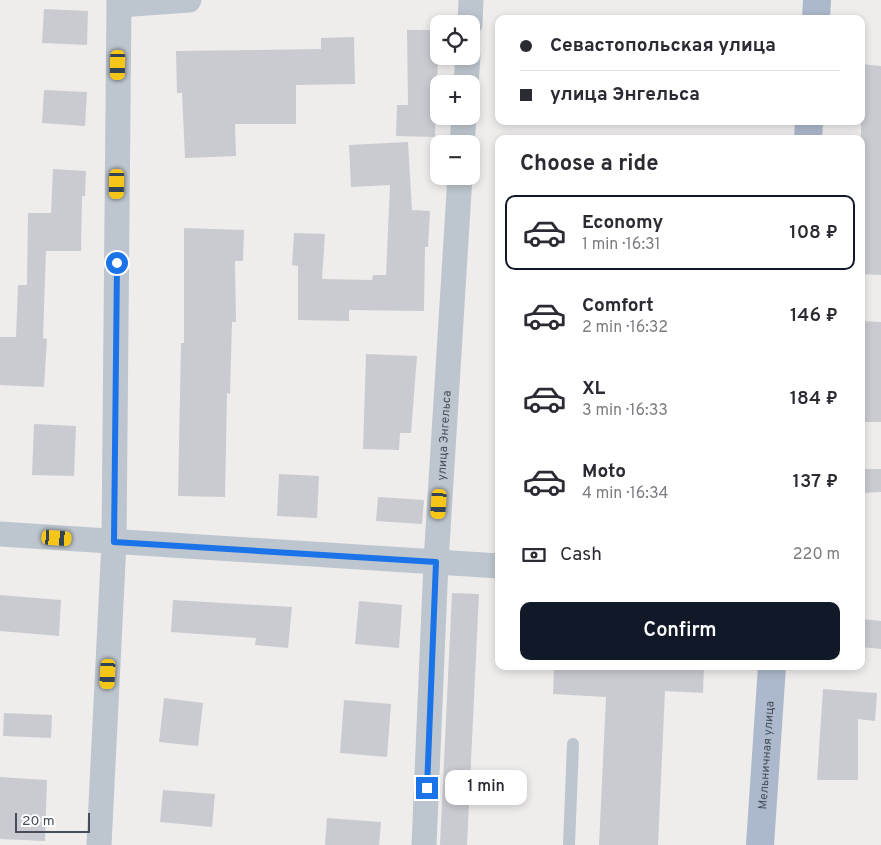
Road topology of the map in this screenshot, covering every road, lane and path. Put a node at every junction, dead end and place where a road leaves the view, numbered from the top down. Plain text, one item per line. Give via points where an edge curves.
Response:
1 (189, 0) edge
2 (471, 0) edge
3 (817, 0) edge
4 (119, 2) edge
5 (470, 15) edge
6 (816, 15) edge
7 (459, 185) edge
8 (0, 534) edge
9 (114, 542) junction
10 (436, 562) junction
11 (495, 566) edge
12 (772, 670) edge
13 (573, 744) dead end
14 (99, 845) edge
15 (424, 845) edge
16 (569, 845) edge
17 (760, 845) edge

1 - 4 street
2 - 5 street
3 - 6 main road
4 - 9 street
7 - 10 street, улица Энгельса
8 - 9 street
9 - 10 street
9 - 14 street
10 - 11 street
10 - 15 street, улица Энгельса
12 - 17 main road, Мельничная улица
13 - 16 lane

